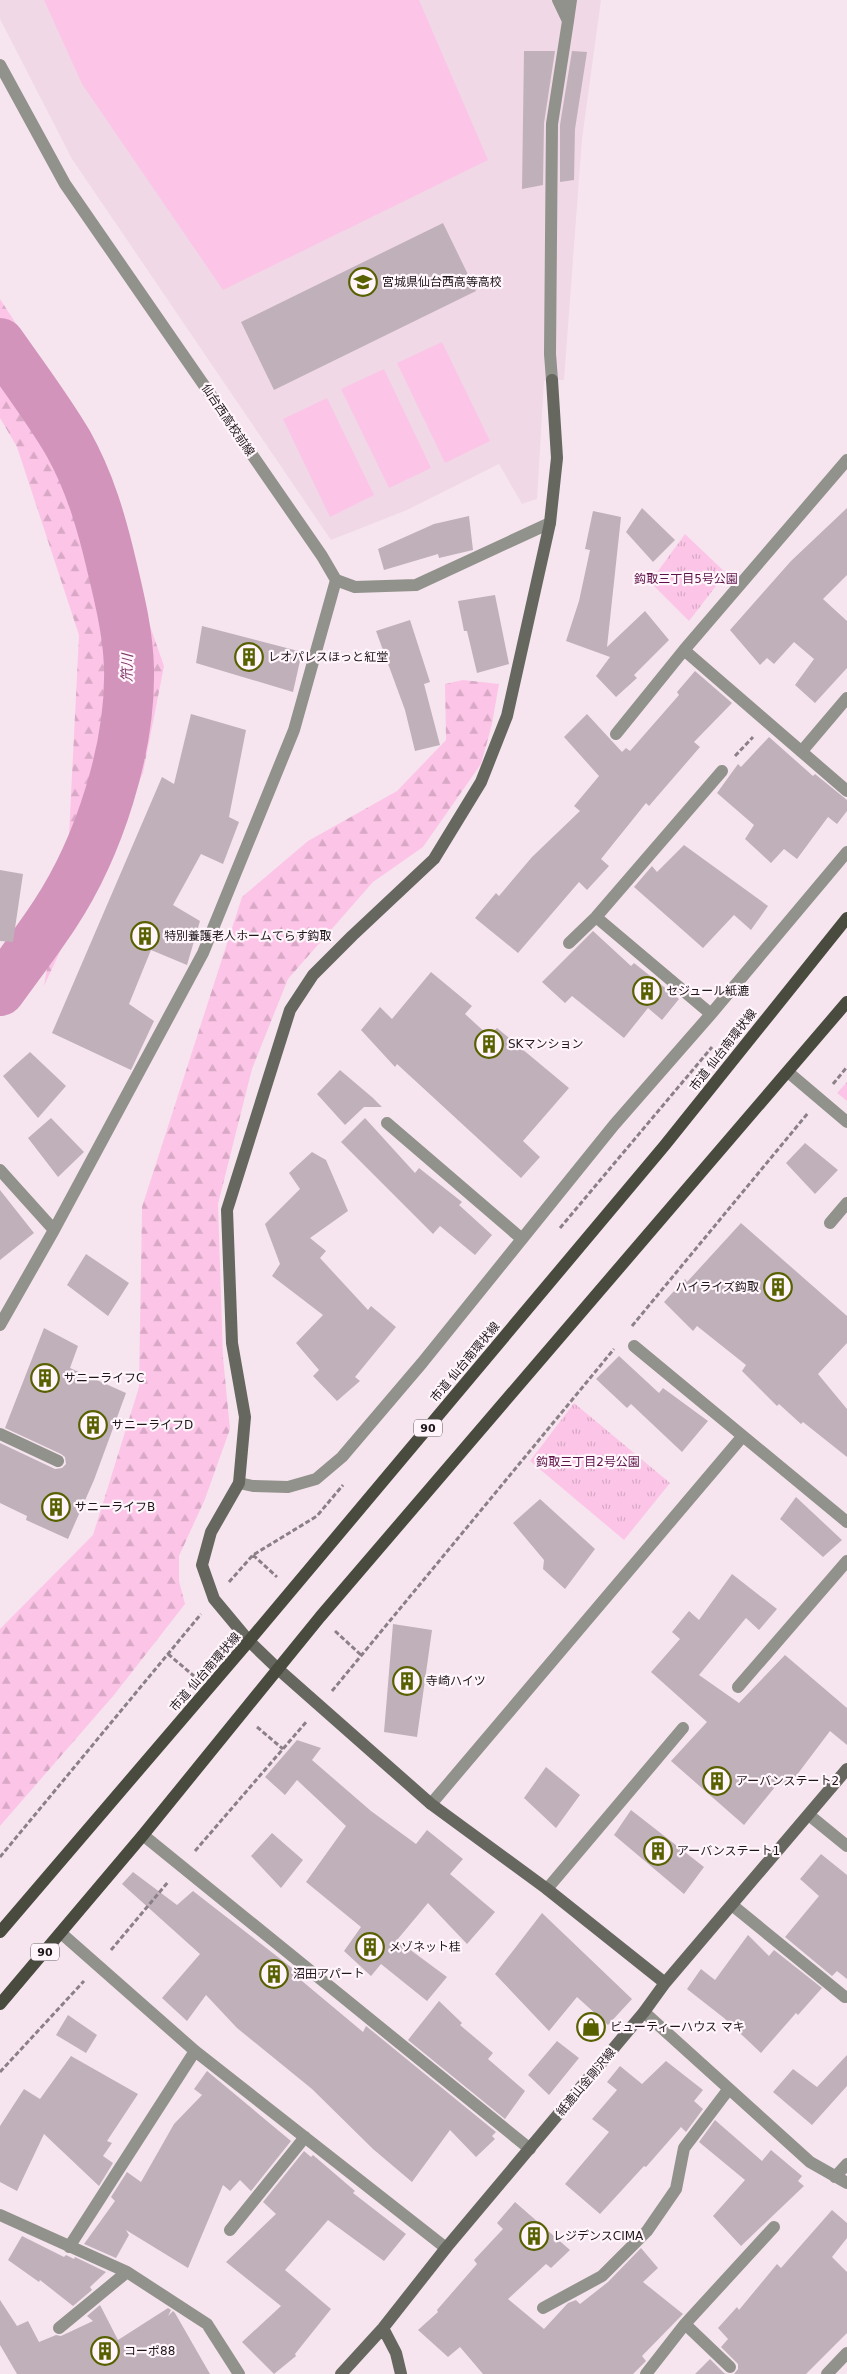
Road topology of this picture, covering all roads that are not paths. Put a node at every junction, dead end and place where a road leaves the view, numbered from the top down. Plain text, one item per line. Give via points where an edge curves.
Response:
1 (558, 0) edge
2 (571, 0) edge
3 (568, 21) junction
4 (0, 65) edge
5 (847, 460) edge
6 (550, 523) junction
7 (336, 580) junction
8 (684, 650) junction
9 (847, 698) edge
10 (616, 734) dead end
11 (802, 751) junction
12 (722, 771) road end
13 (847, 791) edge
14 (847, 852) edge
15 (596, 917) junction
16 (847, 918) edge
17 (569, 943) dead end
18 (847, 1002) edge
19 (712, 1014) junction
20 (788, 1072) junction
21 (847, 1122) edge
22 (387, 1123) dead end
23 (0, 1170) edge
24 (847, 1203) edge
25 (830, 1223) dead end
26 (54, 1230) junction
27 (522, 1239) junction
28 (0, 1325) edge
29 (634, 1346) dead end
30 (0, 1434) edge
31 (742, 1437) junction
32 (58, 1461) dead end
33 (240, 1483) junction
34 (847, 1522) edge
35 (847, 1561) edge
36 (249, 1641) junction
37 (278, 1669) junction
38 (738, 1687) dead end
39 (683, 1728) dead end
40 (847, 1769) edge
41 (431, 1804) junction
42 (809, 1815) junction
43 (144, 1835) junction
44 (847, 1846) edge
45 (547, 1890) junction
46 (732, 1905) junction
47 (0, 1932) edge
48 (61, 1933) junction
49 (665, 1983) junction
50 (845, 1997) dead end
51 (0, 2004) edge
52 (644, 2012) junction
53 (195, 2051) junction
54 (728, 2090) junction
55 (305, 2137) junction
56 (530, 2149) junction
57 (847, 2164) edge
58 (834, 2177) junction
59 (847, 2182) edge
60 (0, 2215) edge
61 (774, 2227) dead end
62 (230, 2230) dead end
63 (69, 2247) junction
64 (446, 2248) junction
65 (127, 2272) junction
66 (543, 2308) dead end
67 (685, 2324) junction
68 (59, 2328) dead end
69 (383, 2328) junction
70 (847, 2352) edge
71 (730, 2367) dead end
72 (239, 2374) edge
73 (341, 2374) edge
74 (401, 2374) edge
75 (646, 2374) edge
76 (827, 2374) edge

1 - 3 street
2 - 3 street
3 - 6 street via 552,124 550,345 557,458
4 - 7 street, 仙台西高校前線 via 65,184
5 - 8 street
6 - 7 street via 416,585 355,587
6 - 33 street via 507,716 481,782 434,859 320,969 290,1010 227,1210 232,1343 245,1417
7 - 26 street via 294,730 203,953
8 - 10 street
8 - 11 street
9 - 11 street
11 - 13 street
12 - 15 street
14 - 19 street
15 - 17 street
15 - 19 street
16 - 36 main road, 市道 仙台南環状線 / 90 via 665,1145
18 - 20 main road, 90
19 - 27 street via 614,1125
20 - 21 street
20 - 37 main road, 90
22 - 27 street
23 - 26 street
24 - 25 street
26 - 28 street
27 - 33 street via 342,1457 316,1480 288,1487
29 - 31 street
30 - 32 street
31 - 34 street
31 - 41 street
33 - 36 street via 210,1532 202,1565 214,1599
35 - 38 street
36 - 37 street
36 - 47 main road, 市道 仙台南環状線 / 90
37 - 41 street
37 - 43 main road, 90
39 - 45 street
40 - 42 street, 紙漉山金剛沢線
41 - 45 street
42 - 44 street
42 - 46 street, 紙漉山金剛沢線
43 - 48 main road, 90
43 - 56 street
45 - 49 street
46 - 49 street, 紙漉山金剛沢線
46 - 50 street
48 - 51 main road, 90
48 - 53 street
49 - 52 street, 紙漉山金剛沢線
52 - 54 street
52 - 56 street, 紙漉山金剛沢線
53 - 55 street
53 - 63 street
54 - 58 street via 810,2162
54 - 66 street via 684,2148 676,2189 647,2231 602,2276
55 - 62 street
55 - 64 street
56 - 64 street, 紙漉山金剛沢線
57 - 58 street
58 - 59 street
60 - 63 street
61 - 67 street
63 - 65 street
64 - 69 street, 紙漉山金剛沢線
65 - 68 street
65 - 72 street via 207,2324
67 - 71 street
67 - 75 street
69 - 73 street, 紙漉山金剛沢線
69 - 74 street via 396,2353
70 - 76 street

